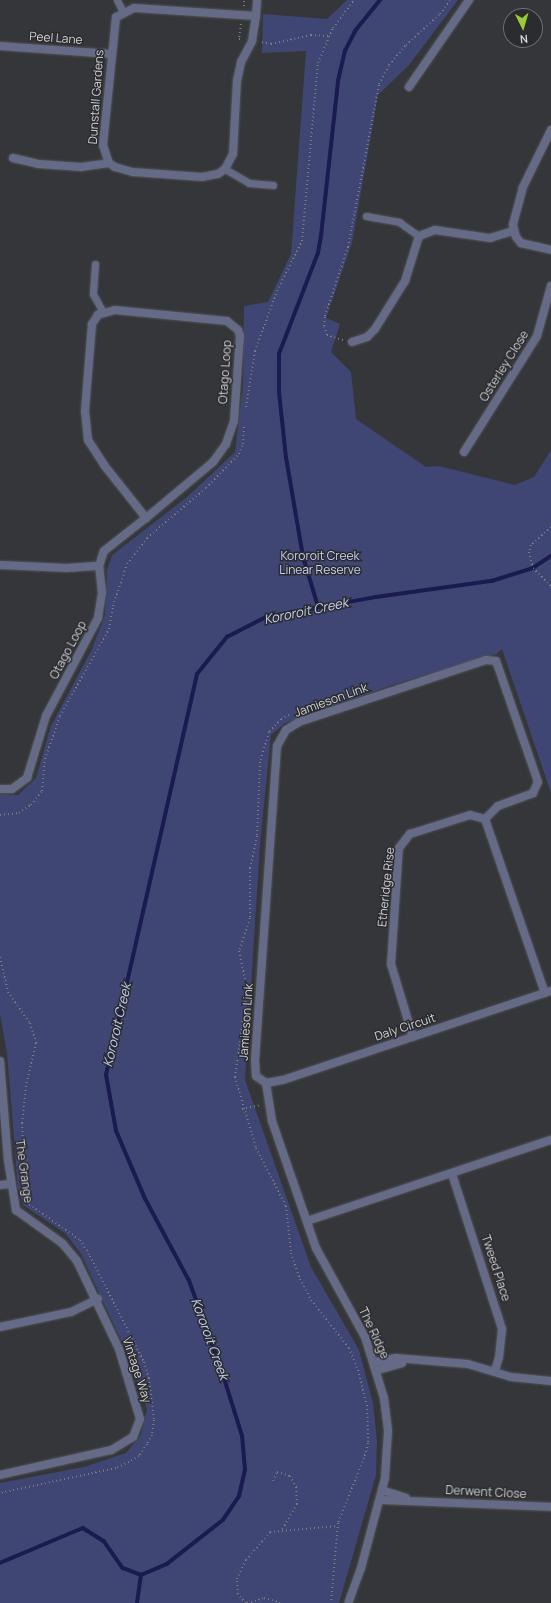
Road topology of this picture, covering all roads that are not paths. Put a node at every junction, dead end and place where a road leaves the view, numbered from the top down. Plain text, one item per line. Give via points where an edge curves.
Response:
1 (117, 0) edge
2 (257, 0) edge
3 (469, 0) edge
4 (123, 12) junction
5 (256, 16) junction
6 (0, 46) edge
7 (111, 54) junction
8 (409, 87) dead end
9 (551, 130) edge
10 (13, 158) dead end
11 (109, 163) junction
12 (225, 169) junction
13 (273, 185) dead end
14 (366, 216) dead end
15 (513, 231) junction
16 (419, 236) junction
17 (551, 250) edge
18 (94, 264) dead end
19 (551, 286) edge
20 (103, 312) junction
21 (352, 342) road end
22 (464, 452) dead end
23 (146, 518) junction
24 (0, 565) edge
25 (99, 566) junction
26 (0, 789) edge
27 (485, 819) junction
28 (548, 992) edge
29 (413, 1037) junction
30 (0, 1061) edge
31 (266, 1083) junction
32 (551, 1140) edge
33 (452, 1174) junction
34 (11, 1184) junction
35 (0, 1185) edge
36 (306, 1221) junction
37 (98, 1299) junction
38 (0, 1327) edge
39 (376, 1366) junction
40 (495, 1371) junction
41 (551, 1381) edge
42 (0, 1475) edge
43 (382, 1490) junction
44 (380, 1500) junction
45 (420, 1501) junction
46 (551, 1507) edge
47 (348, 1603) edge

1 - 4 lane
2 - 5 street
3 - 8 street
4 - 5 street via 134,8
4 - 7 street, Dunstall Gardens via 116,17 114,24
5 - 12 street via 252,41 241,62 237,81 233,154
6 - 7 street, Peel Lane
7 - 11 street, Dunstall Gardens via 103,144
9 - 15 street via 523,187 514,216
10 - 11 street via 38,164 81,167
11 - 12 street via 133,172 202,177 218,174
12 - 13 lane via 249,183
14 - 16 lane via 398,222
15 - 16 street via 490,238 435,230
15 - 17 street via 521,243
16 - 21 street via 405,281 375,329 367,336
18 - 20 lane via 93,294
19 - 22 street, Osterley Close via 537,336
20 - 23 street via 92,324 85,410 88,440 104,465
20 - 23 street, Otago Loop via 115,310 222,320 233,323 240,336 234,420 226,444 213,462
23 - 25 street, Otago Loop via 104,551
24 - 25 street via 67,568
25 - 26 street, Otago Loop via 102,593 98,618 46,716 27,778 12,789
27 - 28 street
27 - 29 street, Etheridge Rise via 470,815 410,834 399,848 391,964
27 - 31 street, Jamieson Link via 498,806 533,793 538,782 496,661 486,660 299,722 286,730 277,746 255,1061 256,1076
28 - 29 street, Daly Circuit
29 - 31 street, Daly Circuit via 283,1080
30 - 34 street, The Grange
31 - 36 street, The Ridge via 268,1103
32 - 33 street
33 - 36 street
33 - 40 street, Tweed Place via 502,1329
34 - 35 street
34 - 37 street, The Grange via 16,1210 62,1243 78,1261
36 - 39 street, The Ridge via 316,1248 366,1337
37 - 38 street via 71,1312
37 - 42 street, Vintage Way via 119,1349 136,1402 140,1419 135,1433 123,1444 111,1450
39 - 40 street via 413,1361 468,1364
39 - 43 street, The Ridge via 384,1398 388,1431
40 - 41 street via 525,1380
43 - 44 street, The Ridge
43 - 45 street, Derwent Close
44 - 45 street, Derwent Close
44 - 47 street, The Ridge via 361,1568
45 - 46 street, Derwent Close

